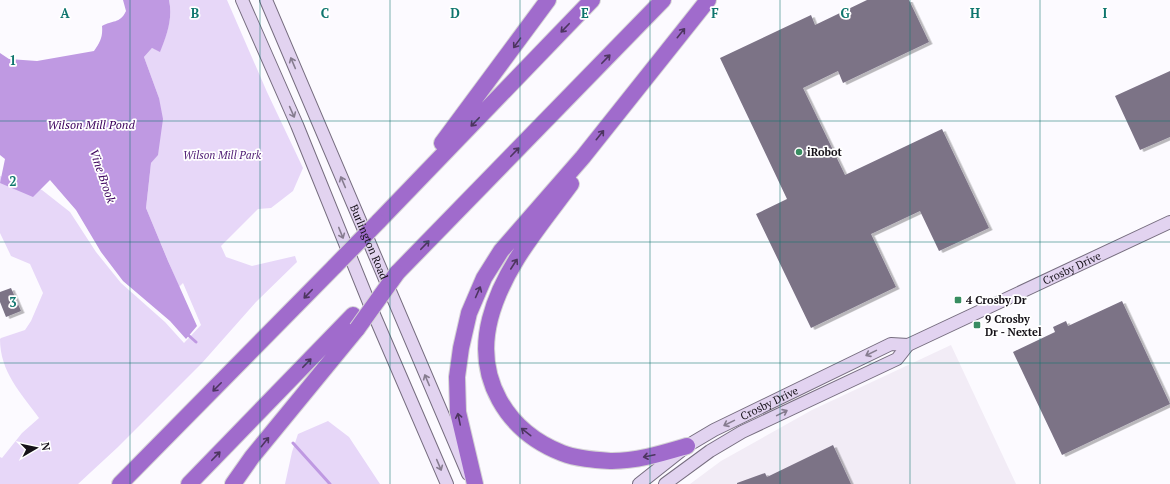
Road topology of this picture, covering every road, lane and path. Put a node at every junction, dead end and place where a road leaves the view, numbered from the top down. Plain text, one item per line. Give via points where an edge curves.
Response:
1 (242, 0) edge
2 (266, 0) edge
3 (548, 0) edge
4 (592, 0) edge
5 (663, 0) edge
6 (708, 0) edge
7 (583, 157) junction
8 (398, 201) junction
9 (1170, 222) edge
10 (355, 322) junction
11 (908, 345) junction
12 (687, 446) junction
13 (120, 484) edge
14 (189, 484) edge
15 (233, 484) edge
16 (447, 484) edge
17 (474, 484) edge
18 (639, 484) edge
19 (665, 484) edge

1 -> 16 main road, Burlington Road
17 -> 2 main road, Burlington Road via 440,411
3 -> 8 highway
4 -> 8 highway
10 -> 5 highway, bridge via 397,273
7 -> 6 highway
12 -> 7 highway via 647,457 614,461 562,453 538,441 521,428 498,398 490,378 487,340 490,320 499,293 509,271 572,182
17 -> 7 highway via 458,412 457,377 469,313 484,278 501,251
8 -> 13 highway, bridge
9 - 11 main road, Crosby Drive
14 -> 10 highway
15 -> 10 highway
11 -> 12 main road, Crosby Drive via 891,344 714,430
19 -> 11 main road, Crosby Drive via 710,451 742,432 897,359
12 - 18 main road, Crosby Drive

